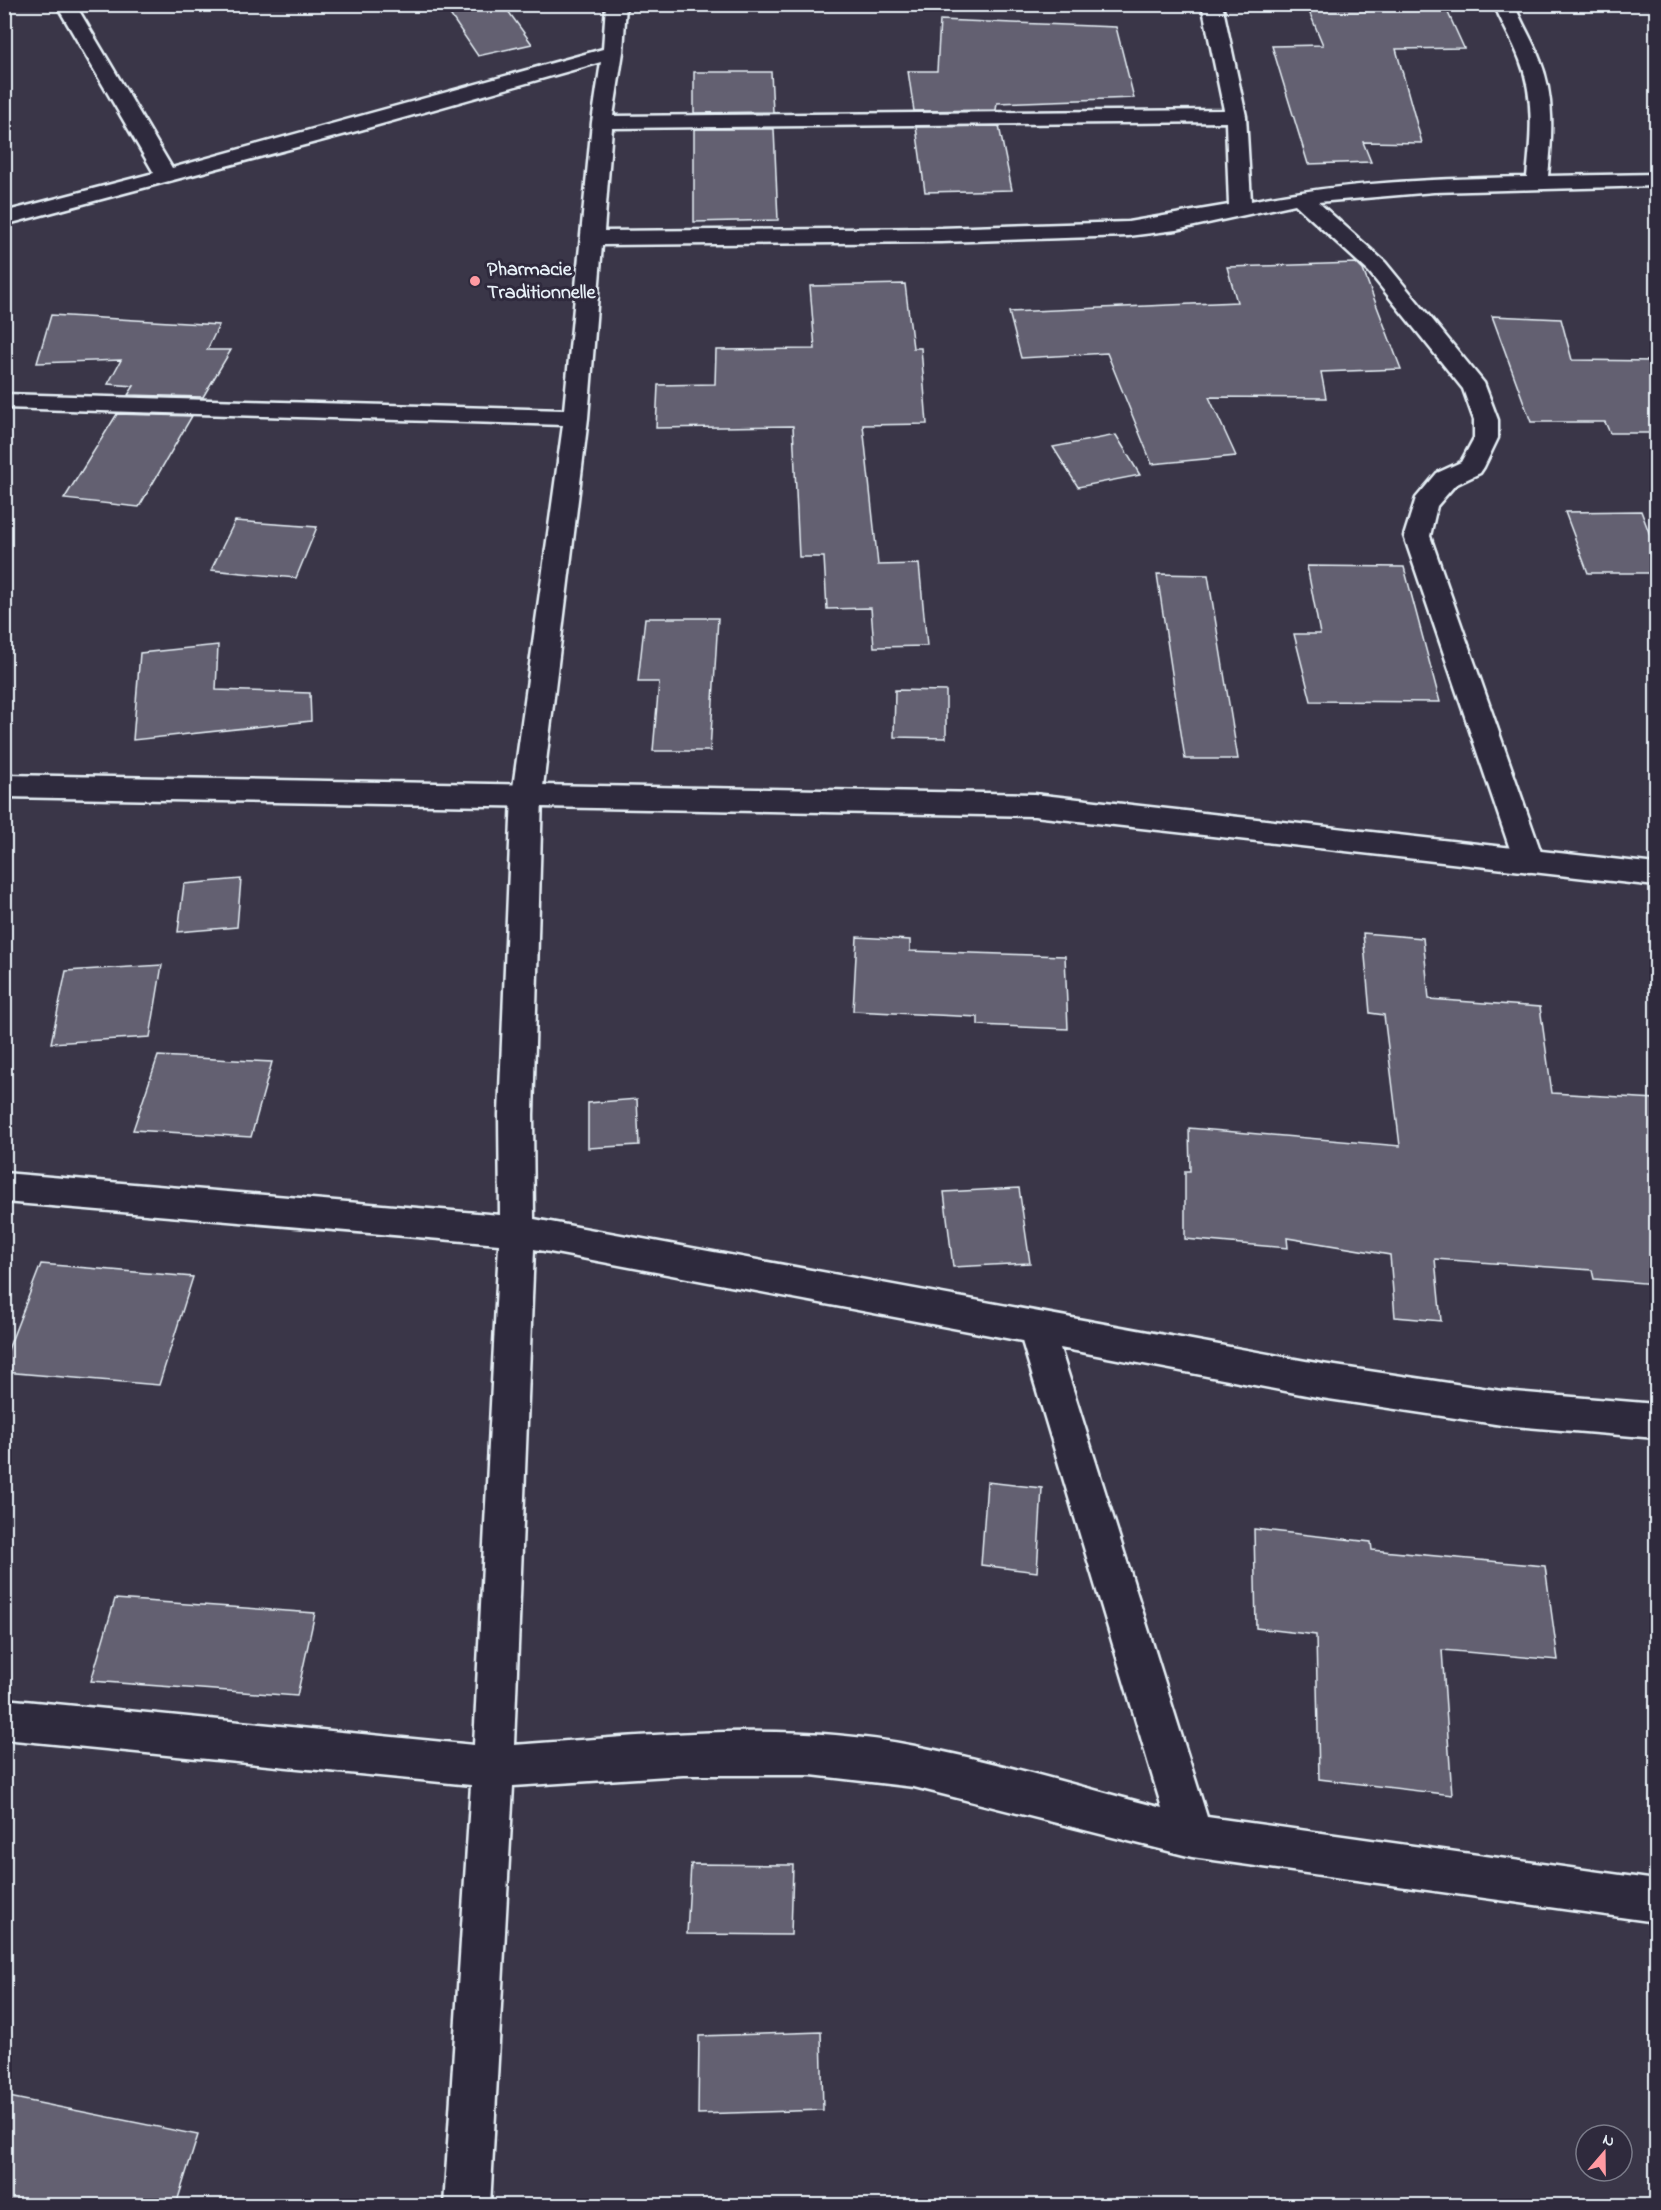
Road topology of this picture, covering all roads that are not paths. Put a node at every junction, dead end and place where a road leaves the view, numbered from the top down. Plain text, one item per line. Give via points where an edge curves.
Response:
1 (65, 4) edge
2 (616, 4) edge
3 (1212, 4) edge
4 (1504, 4) edge
5 (613, 52) junction
6 (1236, 116) junction
7 (602, 122) junction
8 (166, 175) junction
9 (1656, 180) edge
10 (1537, 183) junction
11 (1300, 197) junction
12 (1240, 209) junction
13 (4, 219) edge
14 (594, 238) junction
15 (4, 402) edge
16 (576, 418) junction
17 (4, 786) edge
18 (526, 795) junction
19 (1528, 861) junction
20 (1656, 876) edge
21 (4, 1187) edge
22 (517, 1231) junction
23 (1036, 1328) junction
24 (1656, 1421) edge
25 (4, 1719) edge
26 (493, 1767) junction
27 (1192, 1836) junction
28 (1656, 1901) edge
29 (467, 2205) edge

1 - 8 street
2 - 5 street
3 - 6 street
4 - 10 street via 1531,61 1538,91 1543,125
5 - 7 street
5 - 8 street
6 - 7 street
6 - 12 street
7 - 14 street
8 - 13 street
9 - 10 street
10 - 11 street via 1434,186
11 - 12 street
11 - 19 street via 1377,267 1475,388 1482,403 1486,438 1471,467 1446,478 1425,504 1417,536
12 - 14 street via 1128,229
14 - 16 street
15 - 16 street
16 - 18 street
17 - 18 street
18 - 19 street via 1034,805
18 - 22 street via 516,1114
19 - 20 street
21 - 22 street
22 - 23 street
22 - 26 street
23 - 24 street via 1322,1381 1502,1408
23 - 27 street
25 - 26 street
26 - 27 street via 682,1754 811,1754 914,1766
26 - 29 street
27 - 28 street

